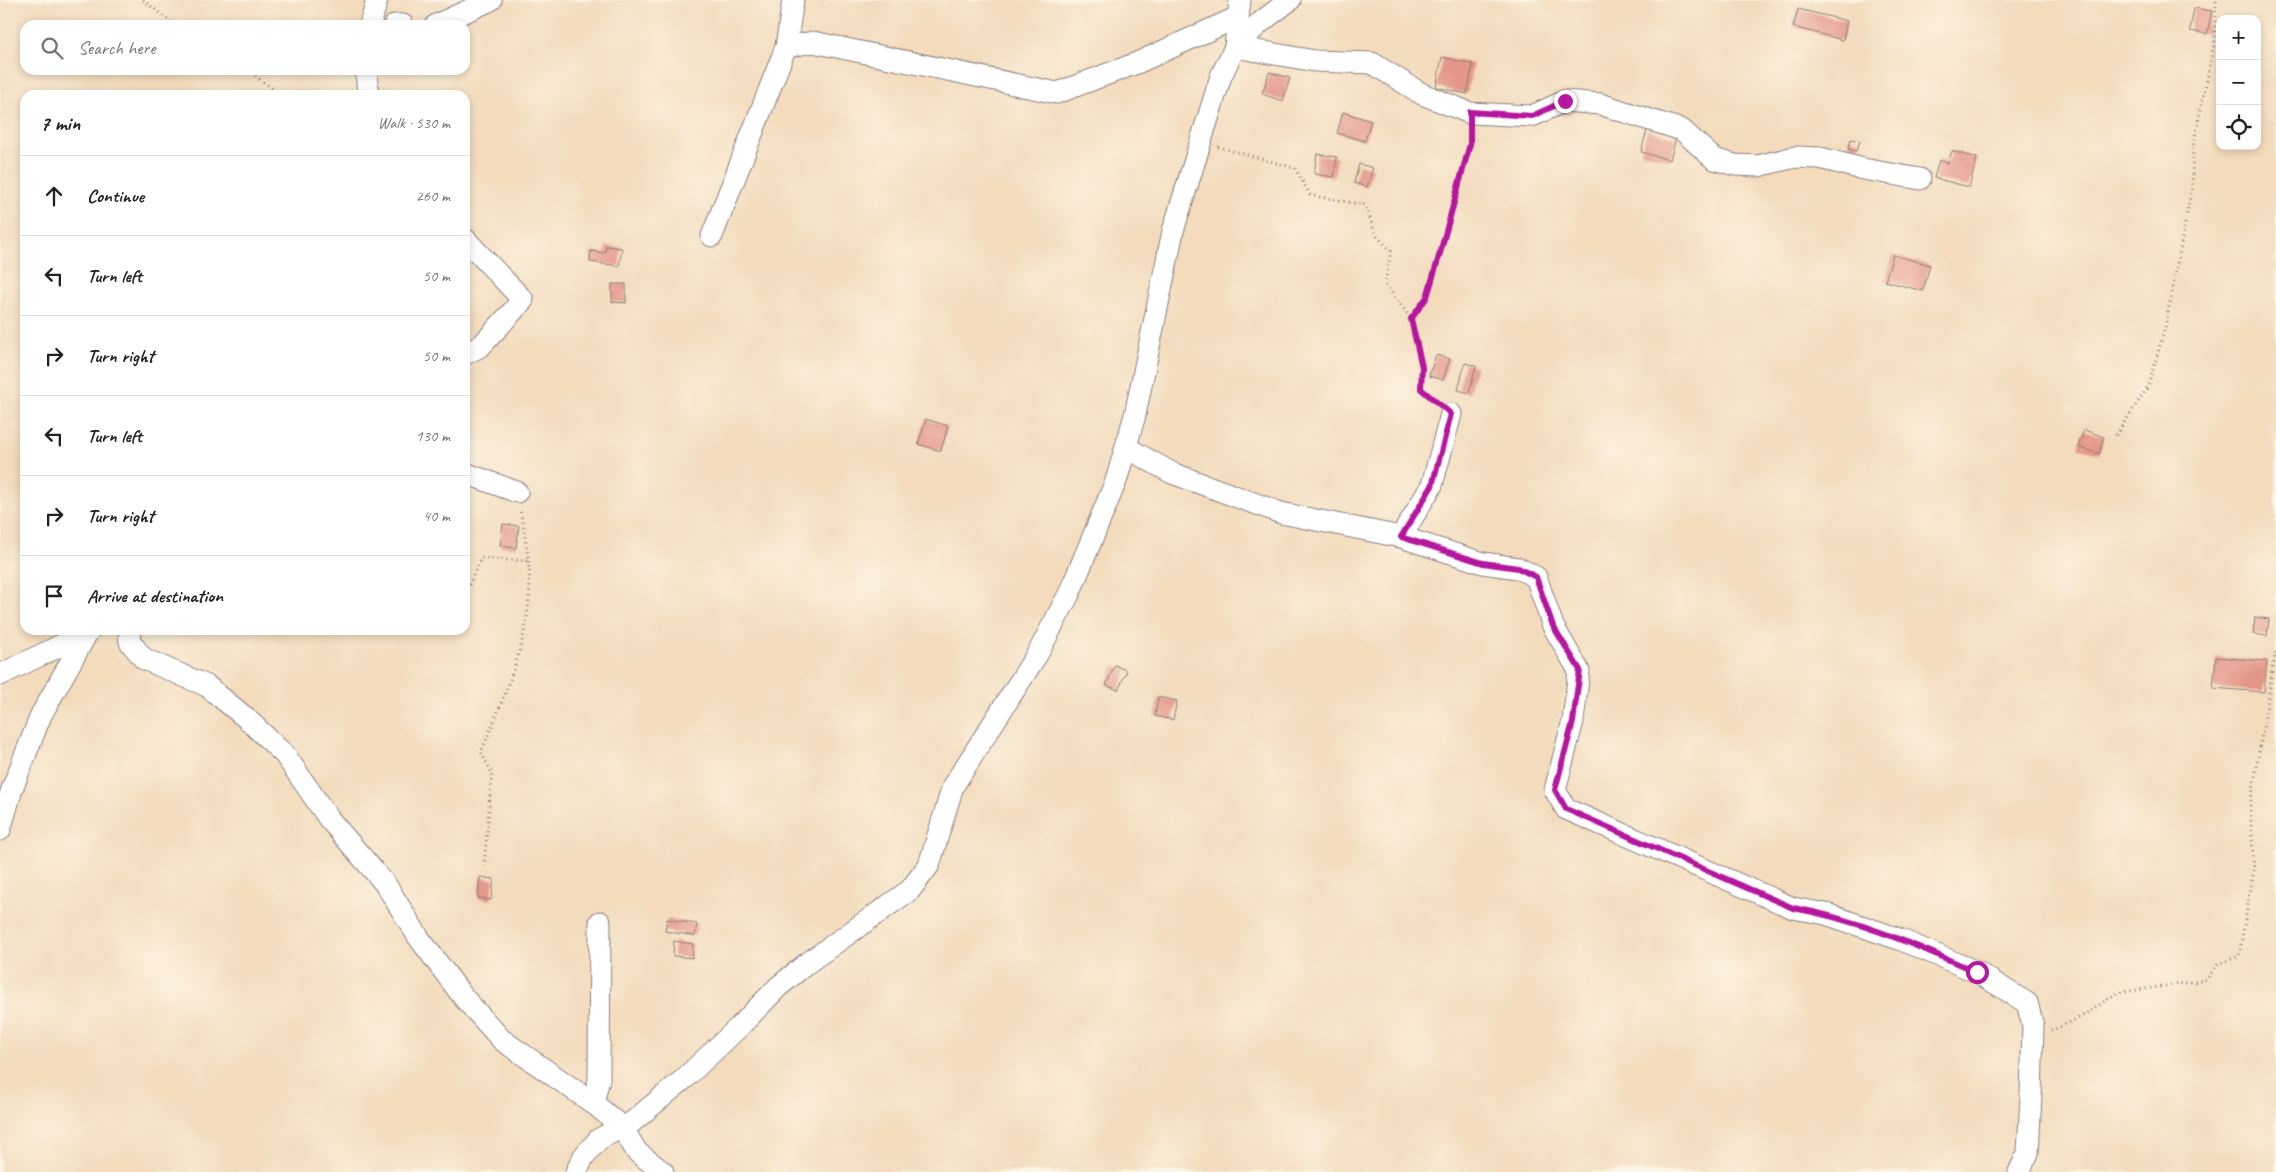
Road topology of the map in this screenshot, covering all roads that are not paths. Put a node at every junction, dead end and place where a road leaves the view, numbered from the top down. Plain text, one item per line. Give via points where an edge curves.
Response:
1 (377, 0) edge
2 (491, 0) edge
3 (793, 0) edge
4 (1290, 0) edge
5 (1239, 8) edge
6 (371, 20) edge
7 (447, 20) edge
8 (786, 47) junction
9 (1234, 47) junction
10 (366, 75) edge
11 (368, 90) edge
12 (1920, 179) dead end
13 (712, 236) dead end
14 (470, 244) edge
15 (470, 351) edge
16 (1451, 414) road end
17 (1127, 448) junction
18 (470, 475) edge
19 (517, 492) road end
20 (1401, 537) junction
21 (83, 635) edge
22 (87, 635) edge
23 (130, 635) edge
24 (0, 675) edge
25 (0, 830) edge
26 (600, 922) dead end
27 (593, 1104) junction
28 (622, 1127) junction
29 (576, 1172) edge
30 (663, 1172) edge
31 (2019, 1172) edge

1 - 6 street
2 - 7 street
3 - 8 street
4 - 9 street
5 - 8 street via 1137,63 1057,93 813,42
5 - 9 street
8 - 13 street
9 - 12 street via 1315,61 1372,63 1422,94 1470,112 1532,116 1565,101 1600,104 1682,130 1714,159 1735,165 1758,166 1795,158 1820,158
9 - 17 street via 1221,76 1173,232
10 - 11 street
14 - 15 street via 523,300 481,346
16 - 20 street via 1432,486
17 - 20 street via 1172,473 1281,513
17 - 28 street via 1070,592 1038,653 953,786 929,865 910,890 785,981 684,1079
18 - 19 street
20 - 31 street via 1483,563 1518,568 1536,577 1553,626 1580,670 1573,722 1555,790 1566,809 1793,908 1826,914 1899,938 1977,972 2027,1003 2034,1026 2028,1153
21 - 24 street
22 - 25 street via 41,715
23 - 27 street via 130,642 144,660 207,686 285,755 329,820 386,885 419,938 464,998 502,1040
26 - 27 street via 599,1079
27 - 28 street
28 - 29 street via 599,1139 584,1156
28 - 30 street via 637,1152

